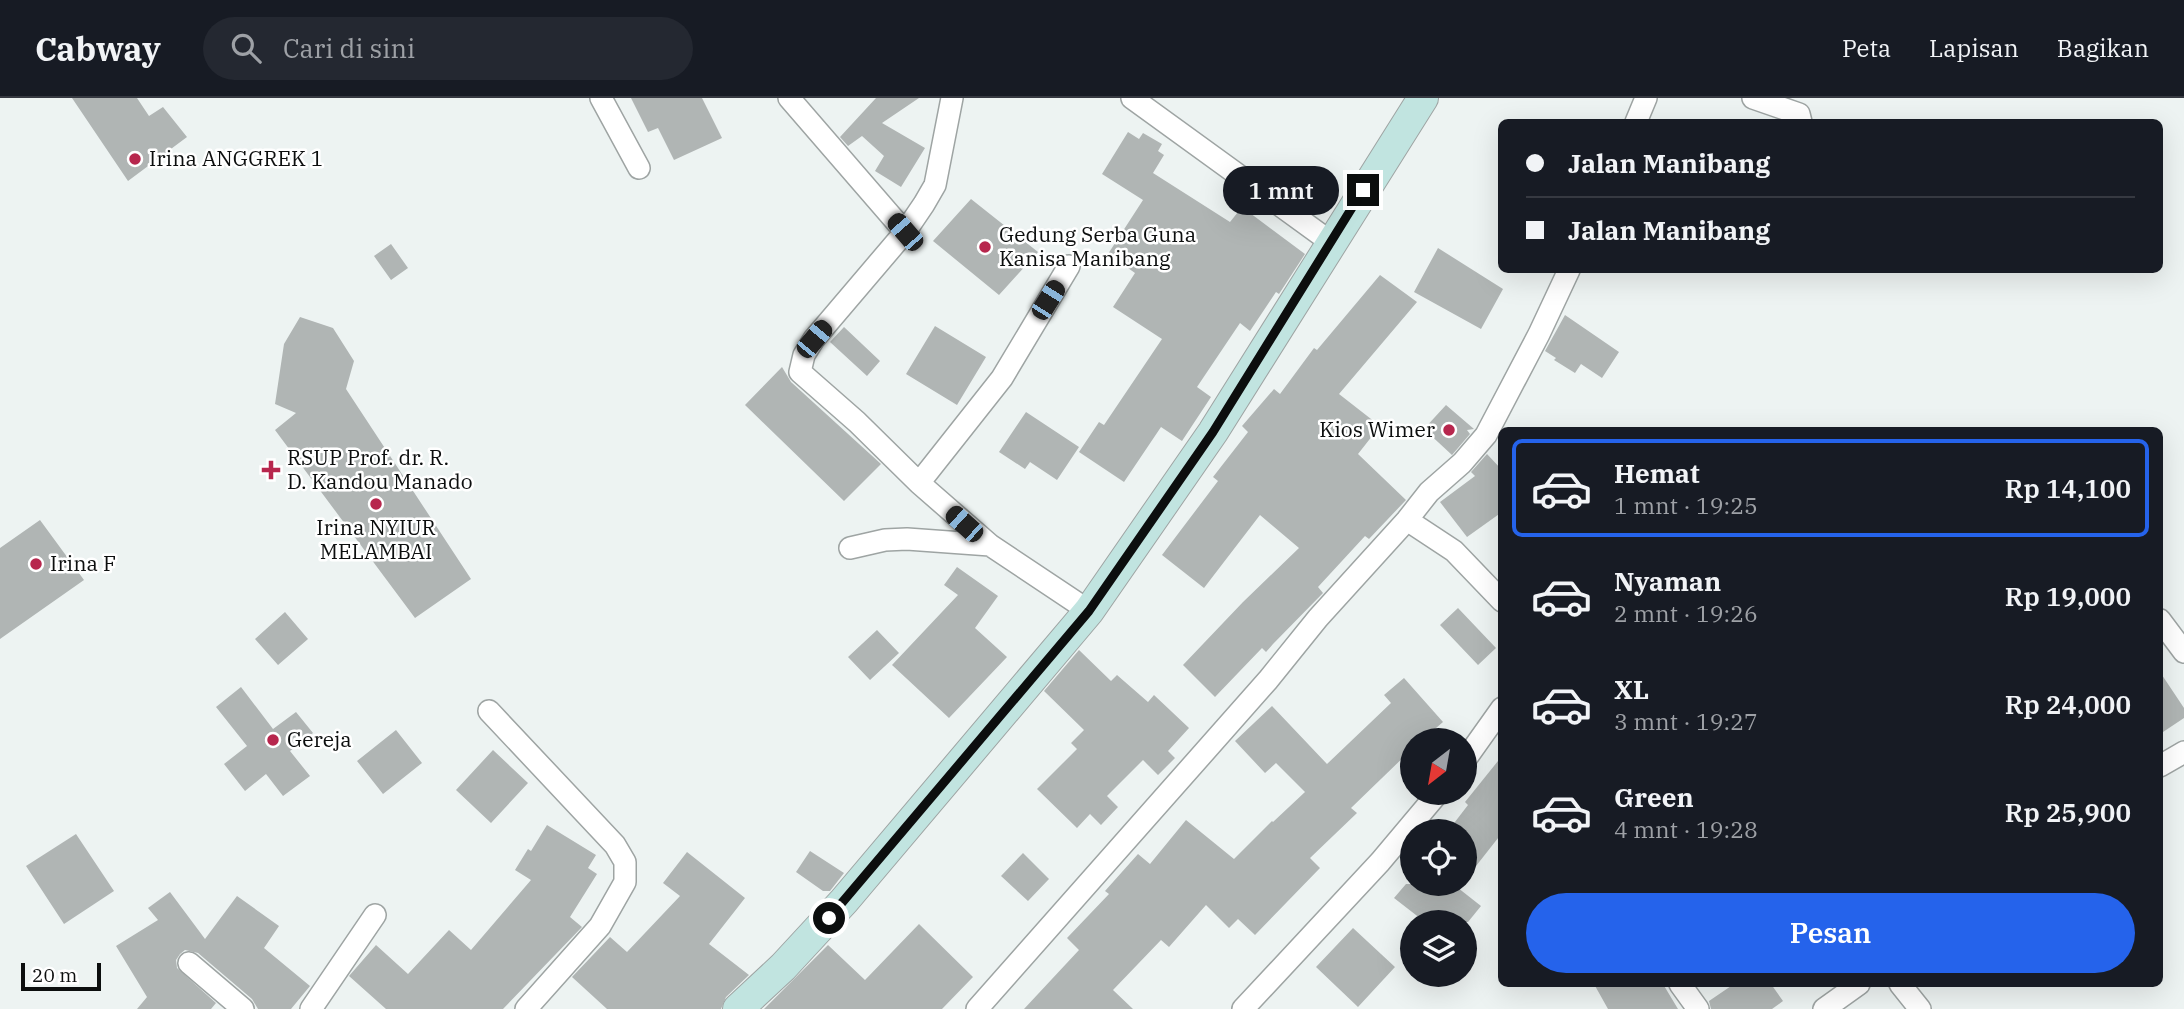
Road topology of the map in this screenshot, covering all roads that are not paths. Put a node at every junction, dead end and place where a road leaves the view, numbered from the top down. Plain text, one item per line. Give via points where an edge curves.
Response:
1 (601, 98) edge
2 (789, 98) edge
3 (952, 98) edge
4 (1132, 98) edge
5 (1423, 98) edge
6 (1646, 98) edge
7 (1753, 98) edge
8 (1802, 112) edge
9 (1637, 119) edge
10 (639, 168) dead end
11 (905, 232) junction
12 (1332, 243) junction
13 (1069, 266) dead end
14 (1568, 273) edge
15 (1500, 427) edge
16 (1494, 440) edge
17 (919, 483) junction
18 (1407, 520) junction
19 (990, 545) junction
20 (850, 548) dead end
21 (1498, 597) edge
22 (1089, 611) junction
23 (2163, 624) edge
24 (2184, 652) edge
25 (489, 711) dead end
26 (1498, 714) edge
27 (1477, 743) edge
28 (2184, 752) edge
29 (2163, 764) edge
30 (1428, 805) edge
31 (375, 915) dead end
32 (189, 963) dead end
33 (1683, 987) edge
34 (1855, 987) edge
35 (1902, 987) edge
36 (243, 1009) edge
37 (312, 1009) edge
38 (526, 1009) edge
39 (738, 1009) edge
40 (977, 1009) edge
41 (1243, 1009) edge
42 (1698, 1009) edge
43 (1824, 1009) edge
44 (1920, 1009) edge

1 - 10 street
2 - 11 street
3 - 11 street via 935,185
4 - 12 street
5 - 12 street
6 - 9 street
7 - 8 street
11 - 17 street via 814,339 800,372
12 - 22 street via 1213,432
13 - 17 street via 1002,378
14 - 15 street
16 - 18 street via 1429,492
17 - 19 street
18 - 21 street via 1454,551
18 - 40 street
19 - 20 street via 907,538
19 - 22 street
22 - 39 street via 844,901
23 - 24 street
25 - 38 street via 615,845 625,862 625,882 600,926
26 - 27 street
28 - 29 street
30 - 41 street via 1372,872
31 - 37 street
32 - 36 street
33 - 42 street
34 - 43 street
35 - 44 street

